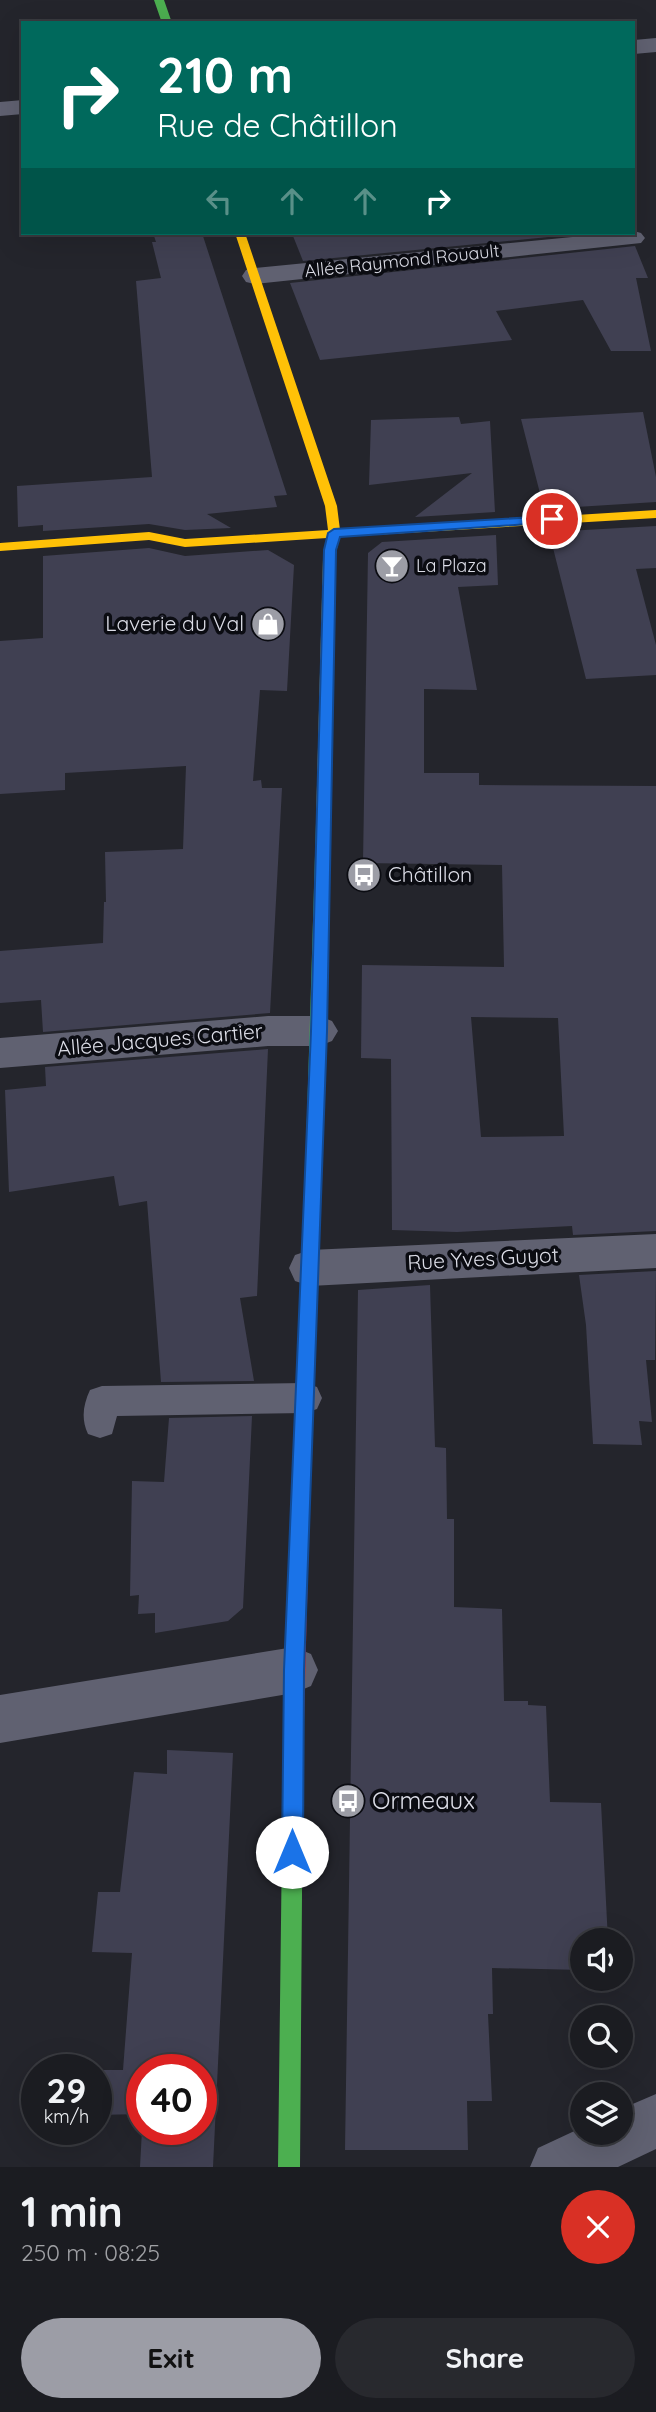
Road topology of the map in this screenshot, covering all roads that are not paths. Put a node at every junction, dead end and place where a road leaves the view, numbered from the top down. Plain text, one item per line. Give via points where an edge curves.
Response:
1 (159, 0) edge
2 (166, 21) edge
3 (656, 45) edge
4 (635, 47) edge
5 (21, 107) edge
6 (0, 109) edge
7 (241, 235) edge
8 (632, 238) dead end
9 (255, 276) junction
10 (656, 513) edge
11 (334, 533) junction
12 (0, 547) edge
13 (319, 1031) junction
14 (0, 1053) edge
15 (656, 1251) edge
16 (310, 1268) junction
17 (305, 1398) junction
18 (100, 1423) dead end
19 (294, 1670) junction
20 (0, 1718) edge
21 (656, 2121) edge
22 (289, 2167) edge
23 (557, 2167) edge

1 - 2 street
3 - 4 street
5 - 6 street
7 - 9 street
8 - 9 street, Allée Raymond Rouault
9 - 11 street via 331,506
10 - 11 street
11 - 12 street via 185,543 149,536
11 - 13 street via 329,560
13 - 14 street, Allée Jacques Cartier via 268,1031
13 - 16 street
15 - 16 street, Rue Yves Guyot
16 - 17 street
17 - 18 lane via 102,1401
17 - 19 street
19 - 20 street
19 - 22 street
21 - 23 street

